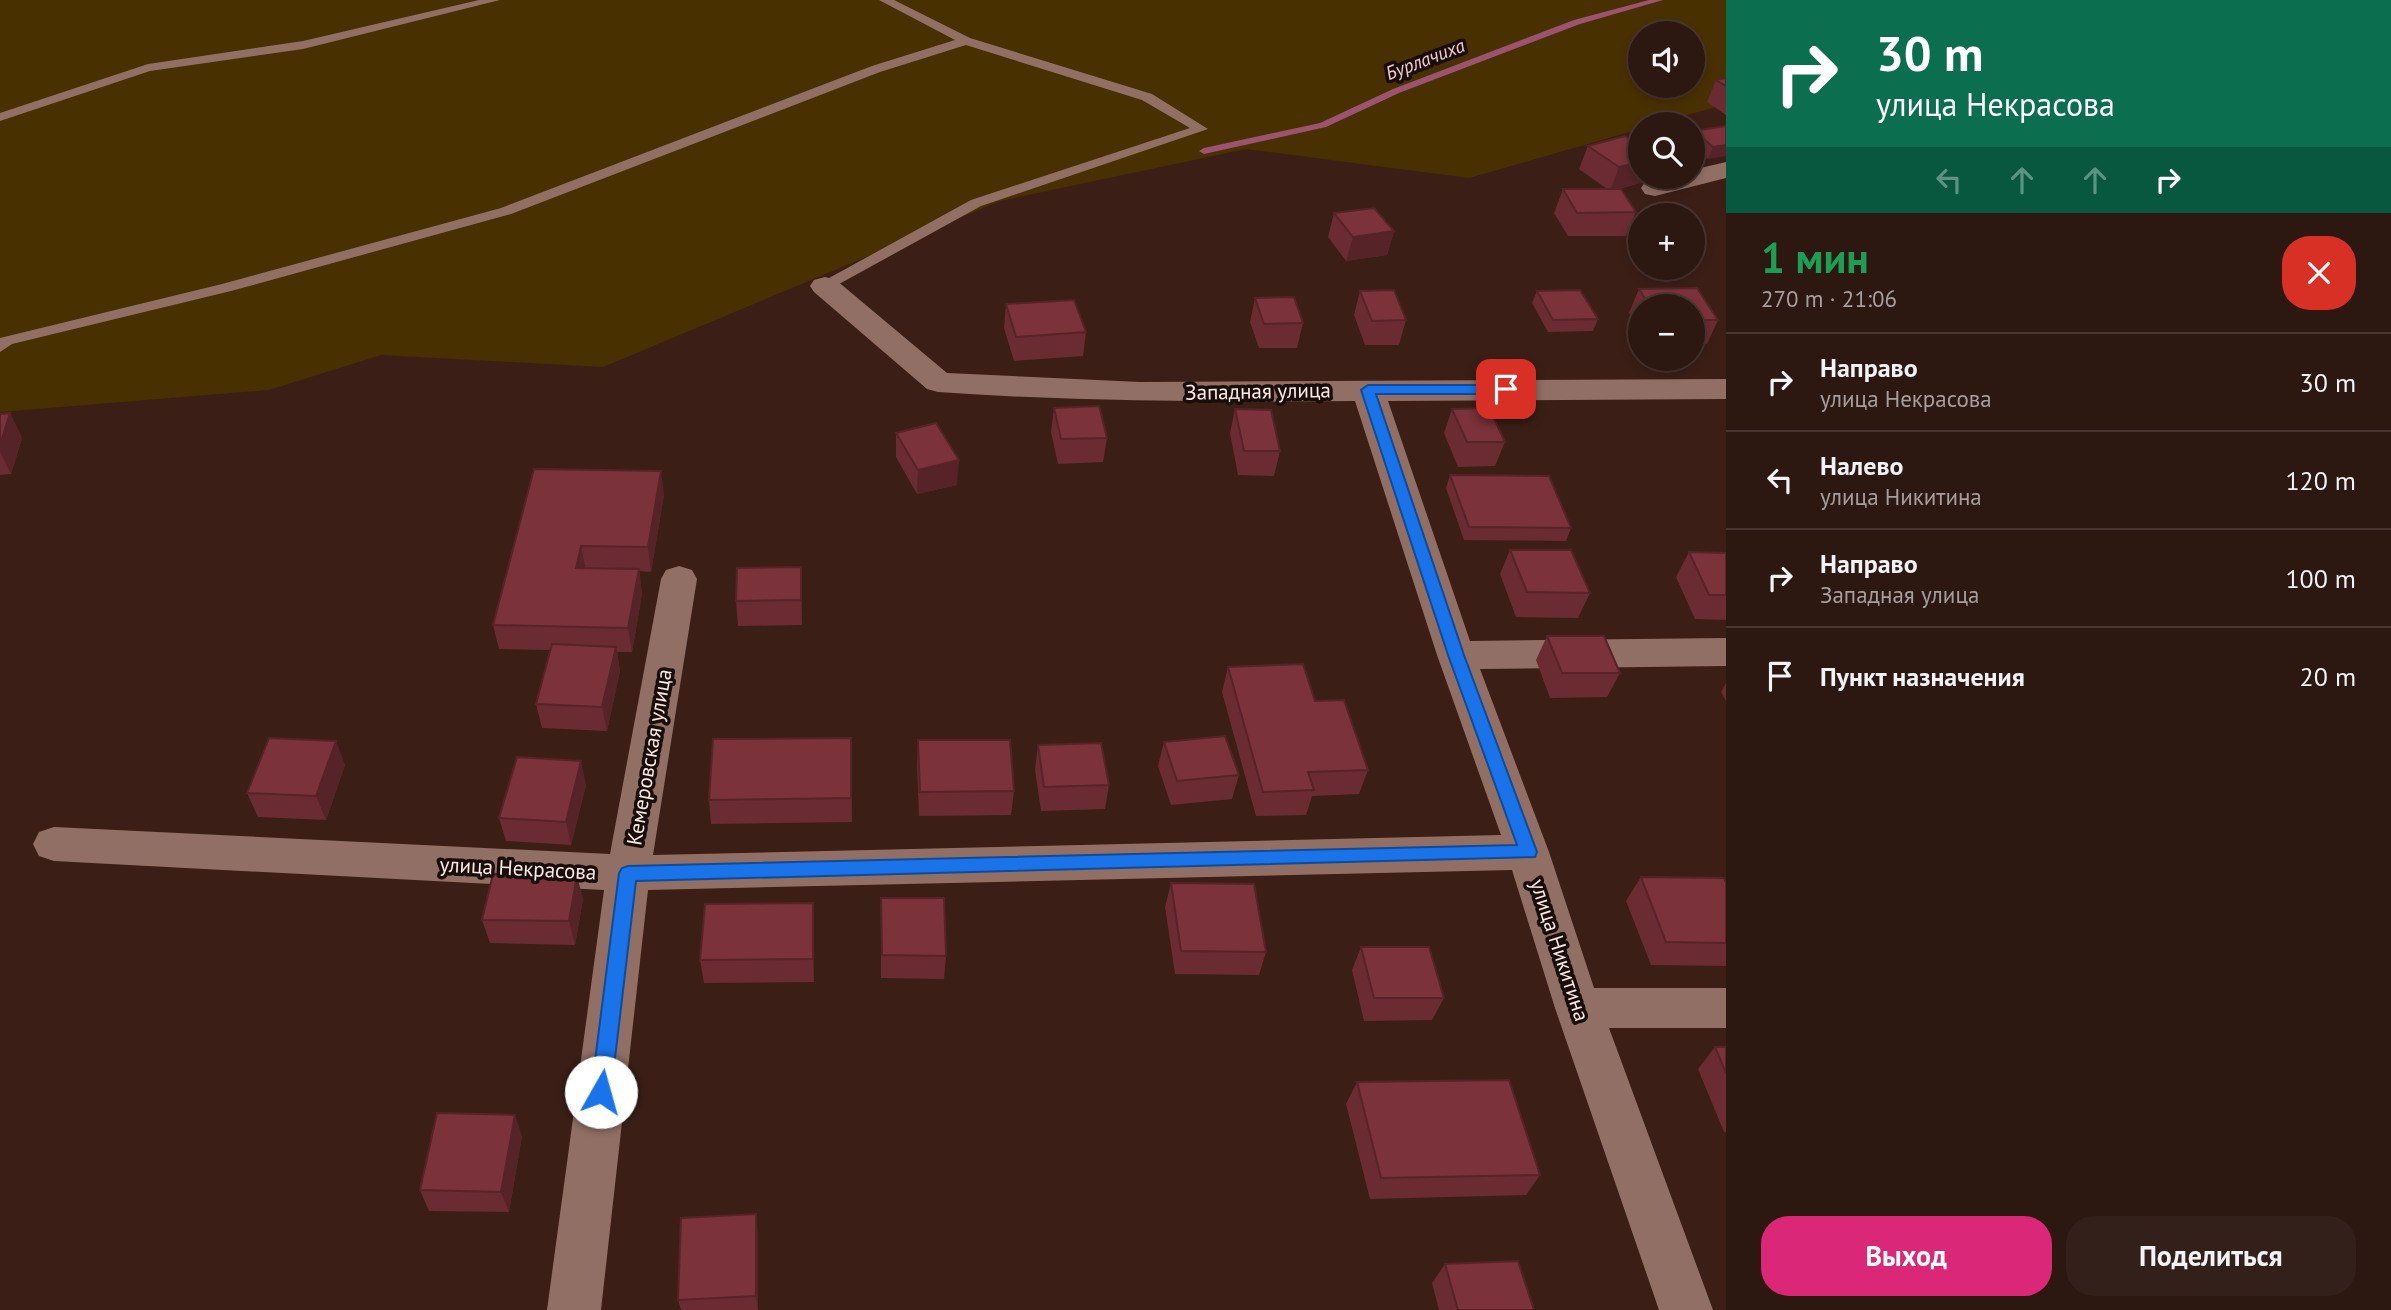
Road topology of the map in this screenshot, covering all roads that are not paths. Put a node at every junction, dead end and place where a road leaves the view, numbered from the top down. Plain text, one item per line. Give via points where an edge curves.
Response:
1 (494, 0) edge
2 (885, 0) edge
3 (966, 41) junction
4 (0, 117) edge
5 (1726, 170) edge
6 (1705, 175) edge
7 (825, 286) joint
8 (2, 341) edge
9 (1726, 389) edge
10 (1368, 390) junction
11 (680, 579) dead end
12 (1726, 652) edge
13 (1456, 655) junction
14 (54, 844) dead end
15 (1528, 852) junction
16 (628, 873) junction
17 (1578, 1007) junction
18 (1726, 1008) edge
19 (574, 1310) edge
20 (1686, 1310) edge

1 - 4 lane via 303,45 148,68
2 - 3 lane
3 - 7 lane via 1147,97 1201,129 976,203
3 - 8 lane via 876,69 506,211 226,288
5 - 6 street
7 - 10 street, Западная улица via 939,382 1140,392
9 - 10 street, Западная улица
10 - 13 street, улица Никитина
11 - 16 street, Кемеровская улица
12 - 13 street
13 - 15 street, улица Никитина
14 - 16 street, улица Некрасова
15 - 16 street, улица Некрасова
15 - 17 street, улица Никитина
16 - 19 street, Кемеровская улица
17 - 18 street
17 - 20 street, улица Никитина

